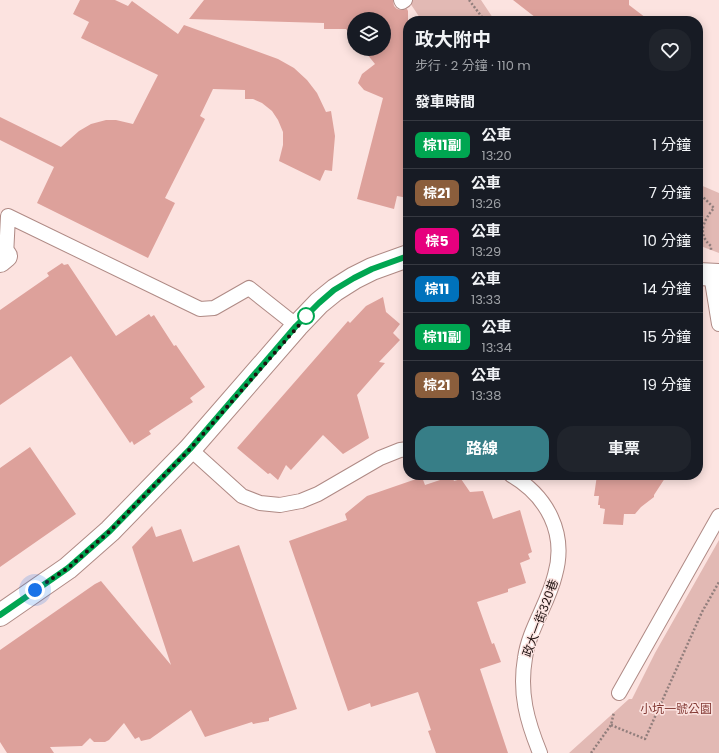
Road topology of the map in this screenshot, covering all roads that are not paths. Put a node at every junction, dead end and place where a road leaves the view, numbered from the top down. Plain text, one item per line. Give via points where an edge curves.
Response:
1 (401, 0) edge
2 (405, 0) edge
3 (3, 258) edge
4 (403, 258) edge
5 (709, 274) edge
6 (719, 324) edge
7 (296, 326) junction
8 (190, 449) junction
9 (403, 450) edge
10 (520, 480) edge
11 (719, 516) edge
12 (0, 615) edge
13 (619, 693) dead end
14 (540, 753) edge

1 - 2 lane
3 - 7 lane via 8,216 200,309 214,308 249,288
4 - 7 street via 372,269 334,290
5 - 6 lane
7 - 8 street
8 - 9 lane via 242,496 260,503 280,505 318,494 380,458
8 - 12 street via 110,531 68,568
10 - 14 lane, 政大一街320巷 via 544,504 555,524 559,547 555,575 525,657 522,682 524,706
11 - 13 lane

